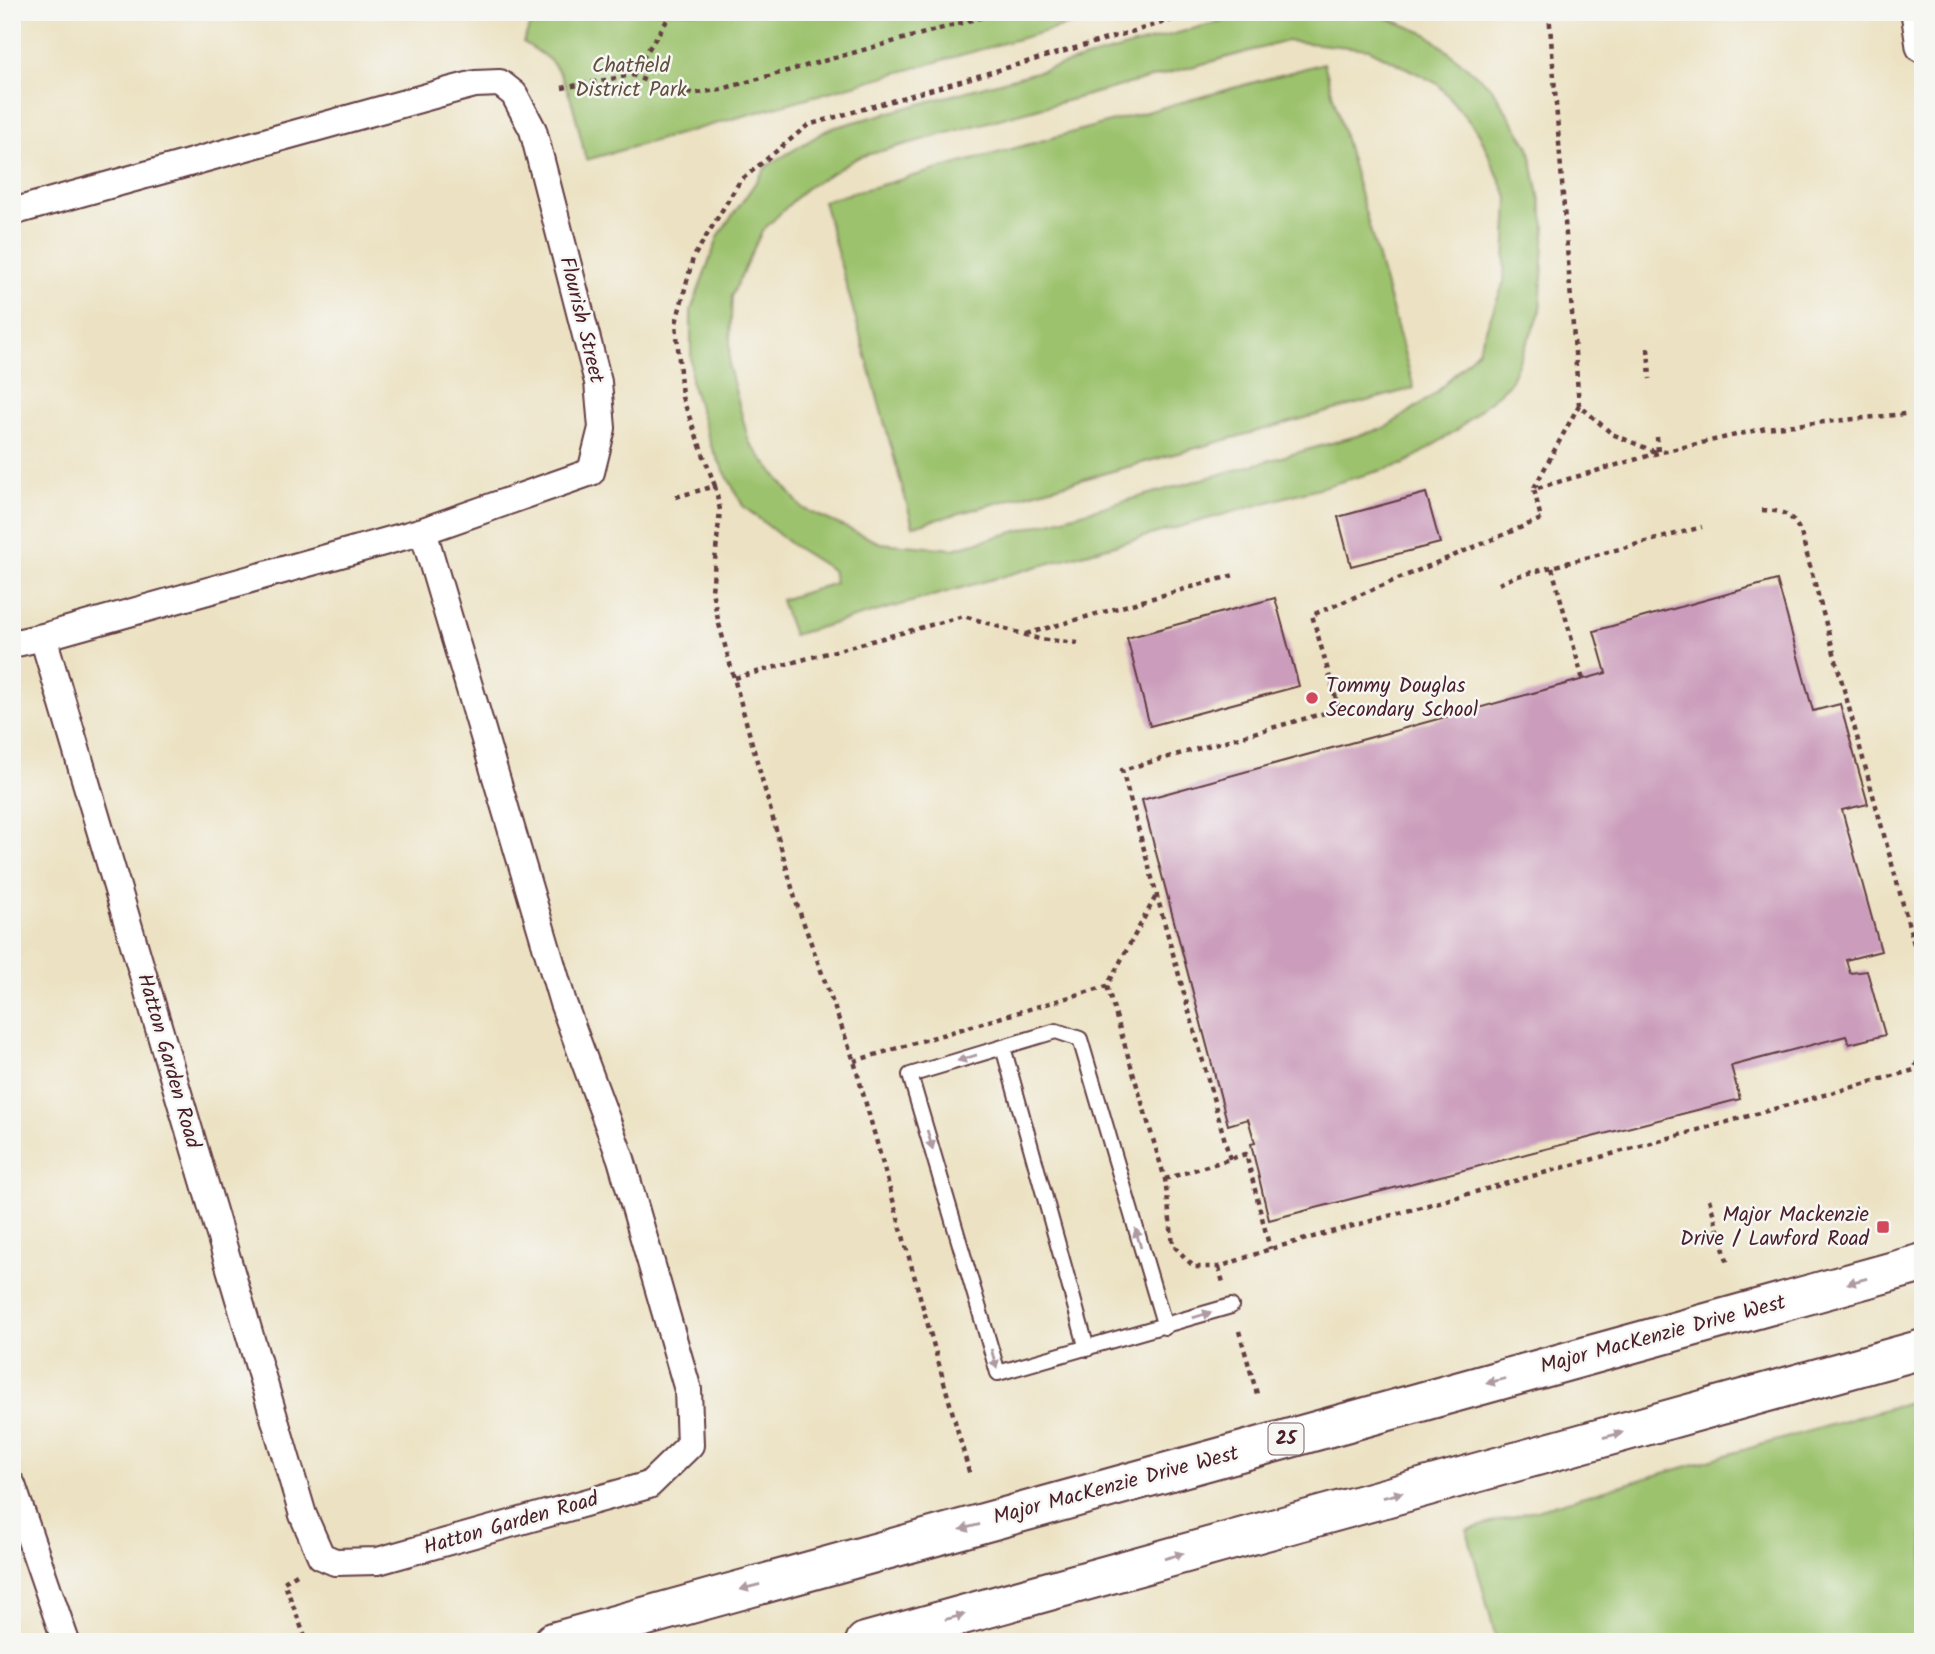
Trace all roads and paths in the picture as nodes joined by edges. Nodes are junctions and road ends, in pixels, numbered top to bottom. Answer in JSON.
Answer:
{"nodes":[{"id":1,"x":669,"y":12,"type":"edge"},
{"id":2,"x":1001,"y":12,"type":"edge"},
{"id":3,"x":1200,"y":12,"type":"edge"},
{"id":4,"x":1549,"y":12,"type":"edge"},
{"id":5,"x":1918,"y":12,"type":"edge"},
{"id":6,"x":1923,"y":44,"type":"edge"},
{"id":7,"x":632,"y":75,"type":"junction"},
{"id":8,"x":562,"y":88,"type":"dead end"},
{"id":9,"x":12,"y":212,"type":"edge"},
{"id":10,"x":1648,"y":348,"type":"dead end"},
{"id":11,"x":1650,"y":379,"type":"dead end"},
{"id":12,"x":1579,"y":405,"type":"junction"},
{"id":13,"x":1905,"y":414,"type":"dead end"},
{"id":14,"x":1657,"y":437,"type":"dead end"},
{"id":15,"x":1658,"y":453,"type":"junction"},
{"id":16,"x":715,"y":486,"type":"junction"},
{"id":17,"x":1534,"y":489,"type":"junction"},
{"id":18,"x":676,"y":497,"type":"dead end"},
{"id":19,"x":1762,"y":510,"type":"dead end"},
{"id":20,"x":1702,"y":527,"type":"dead end"},
{"id":21,"x":423,"y":531,"type":"junction"},
{"id":22,"x":1552,"y":568,"type":"junction"},
{"id":23,"x":1234,"y":575,"type":"dead end"},
{"id":24,"x":1499,"y":584,"type":"dead end"},
{"id":25,"x":1025,"y":635,"type":"junction"},
{"id":26,"x":43,"y":638,"type":"junction"},
{"id":27,"x":1078,"y":643,"type":"dead end"},
{"id":28,"x":12,"y":644,"type":"edge"},
{"id":29,"x":735,"y":678,"type":"junction"},
{"id":30,"x":1583,"y":680,"type":"dead end"},
{"id":31,"x":1156,"y":895,"type":"junction"},
{"id":32,"x":1923,"y":977,"type":"edge"},
{"id":33,"x":1107,"y":986,"type":"junction"},
{"id":34,"x":1003,"y":1047,"type":"junction"},
{"id":35,"x":1923,"y":1048,"type":"edge"},
{"id":36,"x":854,"y":1061,"type":"junction"},
{"id":37,"x":1914,"y":1070,"type":"junction"},
{"id":38,"x":1923,"y":1071,"type":"edge"},
{"id":39,"x":1230,"y":1159,"type":"junction"},
{"id":40,"x":1165,"y":1180,"type":"junction"},
{"id":41,"x":1709,"y":1199,"type":"dead end"},
{"id":42,"x":1270,"y":1249,"type":"junction"},
{"id":43,"x":1923,"y":1263,"type":"edge"},
{"id":44,"x":1728,"y":1264,"type":"dead end"},
{"id":45,"x":1219,"y":1267,"type":"junction"},
{"id":46,"x":1223,"y":1283,"type":"dead end"},
{"id":47,"x":1231,"y":1307,"type":"dead end"},
{"id":48,"x":1165,"y":1327,"type":"junction"},
{"id":49,"x":1239,"y":1331,"type":"dead end"},
{"id":50,"x":1087,"y":1349,"type":"junction"},
{"id":51,"x":1923,"y":1349,"type":"edge"},
{"id":52,"x":1257,"y":1394,"type":"dead end"},
{"id":53,"x":970,"y":1475,"type":"dead end"},
{"id":54,"x":12,"y":1485,"type":"edge"},
{"id":55,"x":321,"y":1556,"type":"junction"},
{"id":56,"x":65,"y":1642,"type":"edge"},
{"id":57,"x":307,"y":1642,"type":"edge"},
{"id":58,"x":553,"y":1642,"type":"edge"},
{"id":59,"x":865,"y":1642,"type":"edge"}],
"edges":[{"from":1,"to":7,"type":"path"},
{"from":2,"to":7,"type":"path"},
{"from":3,"to":16,"type":"path"},
{"from":4,"to":12,"type":"path"},
{"from":5,"to":6,"type":"street"},
{"from":7,"to":8,"type":"path"},
{"from":9,"to":21,"type":"street","name":"Flourish Street"},
{"from":10,"to":11,"type":"path"},
{"from":12,"to":15,"type":"path"},
{"from":12,"to":17,"type":"path"},
{"from":13,"to":15,"type":"path"},
{"from":14,"to":15,"type":"path"},
{"from":15,"to":17,"type":"path"},
{"from":16,"to":18,"type":"path"},
{"from":16,"to":29,"type":"path"},
{"from":17,"to":31,"type":"path"},
{"from":19,"to":32,"type":"path"},
{"from":20,"to":22,"type":"path"},
{"from":21,"to":26,"type":"street","name":"Flourish Street"},
{"from":21,"to":55,"type":"street","name":"Hatton Garden Road"},
{"from":22,"to":24,"type":"path"},
{"from":22,"to":30,"type":"path"},
{"from":23,"to":25,"type":"path"},
{"from":25,"to":27,"type":"path"},
{"from":25,"to":29,"type":"path"},
{"from":26,"to":28,"type":"street","name":"Flourish Street"},
{"from":26,"to":55,"type":"street","name":"Hatton Garden Road"},
{"from":29,"to":36,"type":"path"},
{"from":31,"to":33,"type":"path"},
{"from":31,"to":39,"type":"path"},
{"from":33,"to":36,"type":"path"},
{"from":33,"to":40,"type":"path"},
{"from":48,"to":34,"type":"lane","one_way":true},
{"from":34,"to":50,"type":"lane"},
{"from":34,"to":50,"type":"lane","one_way":true},
{"from":35,"to":37,"type":"path"},
{"from":36,"to":53,"type":"path"},
{"from":37,"to":38,"type":"path"},
{"from":37,"to":42,"type":"path"},
{"from":39,"to":40,"type":"path"},
{"from":39,"to":42,"type":"path"},
{"from":40,"to":45,"type":"path"},
{"from":41,"to":44,"type":"path"},
{"from":42,"to":45,"type":"path"},
{"from":43,"to":58,"type":"main road","name":"Major MacKenzie Drive West","number":"25","one_way":true},
{"from":45,"to":46,"type":"path"},
{"from":48,"to":47,"type":"lane","one_way":true},
{"from":48,"to":50,"type":"lane"},
{"from":49,"to":52,"type":"path"},
{"from":59,"to":51,"type":"main road","one_way":true},
{"from":54,"to":56,"type":"street"},
{"from":55,"to":57,"type":"path"}]}
